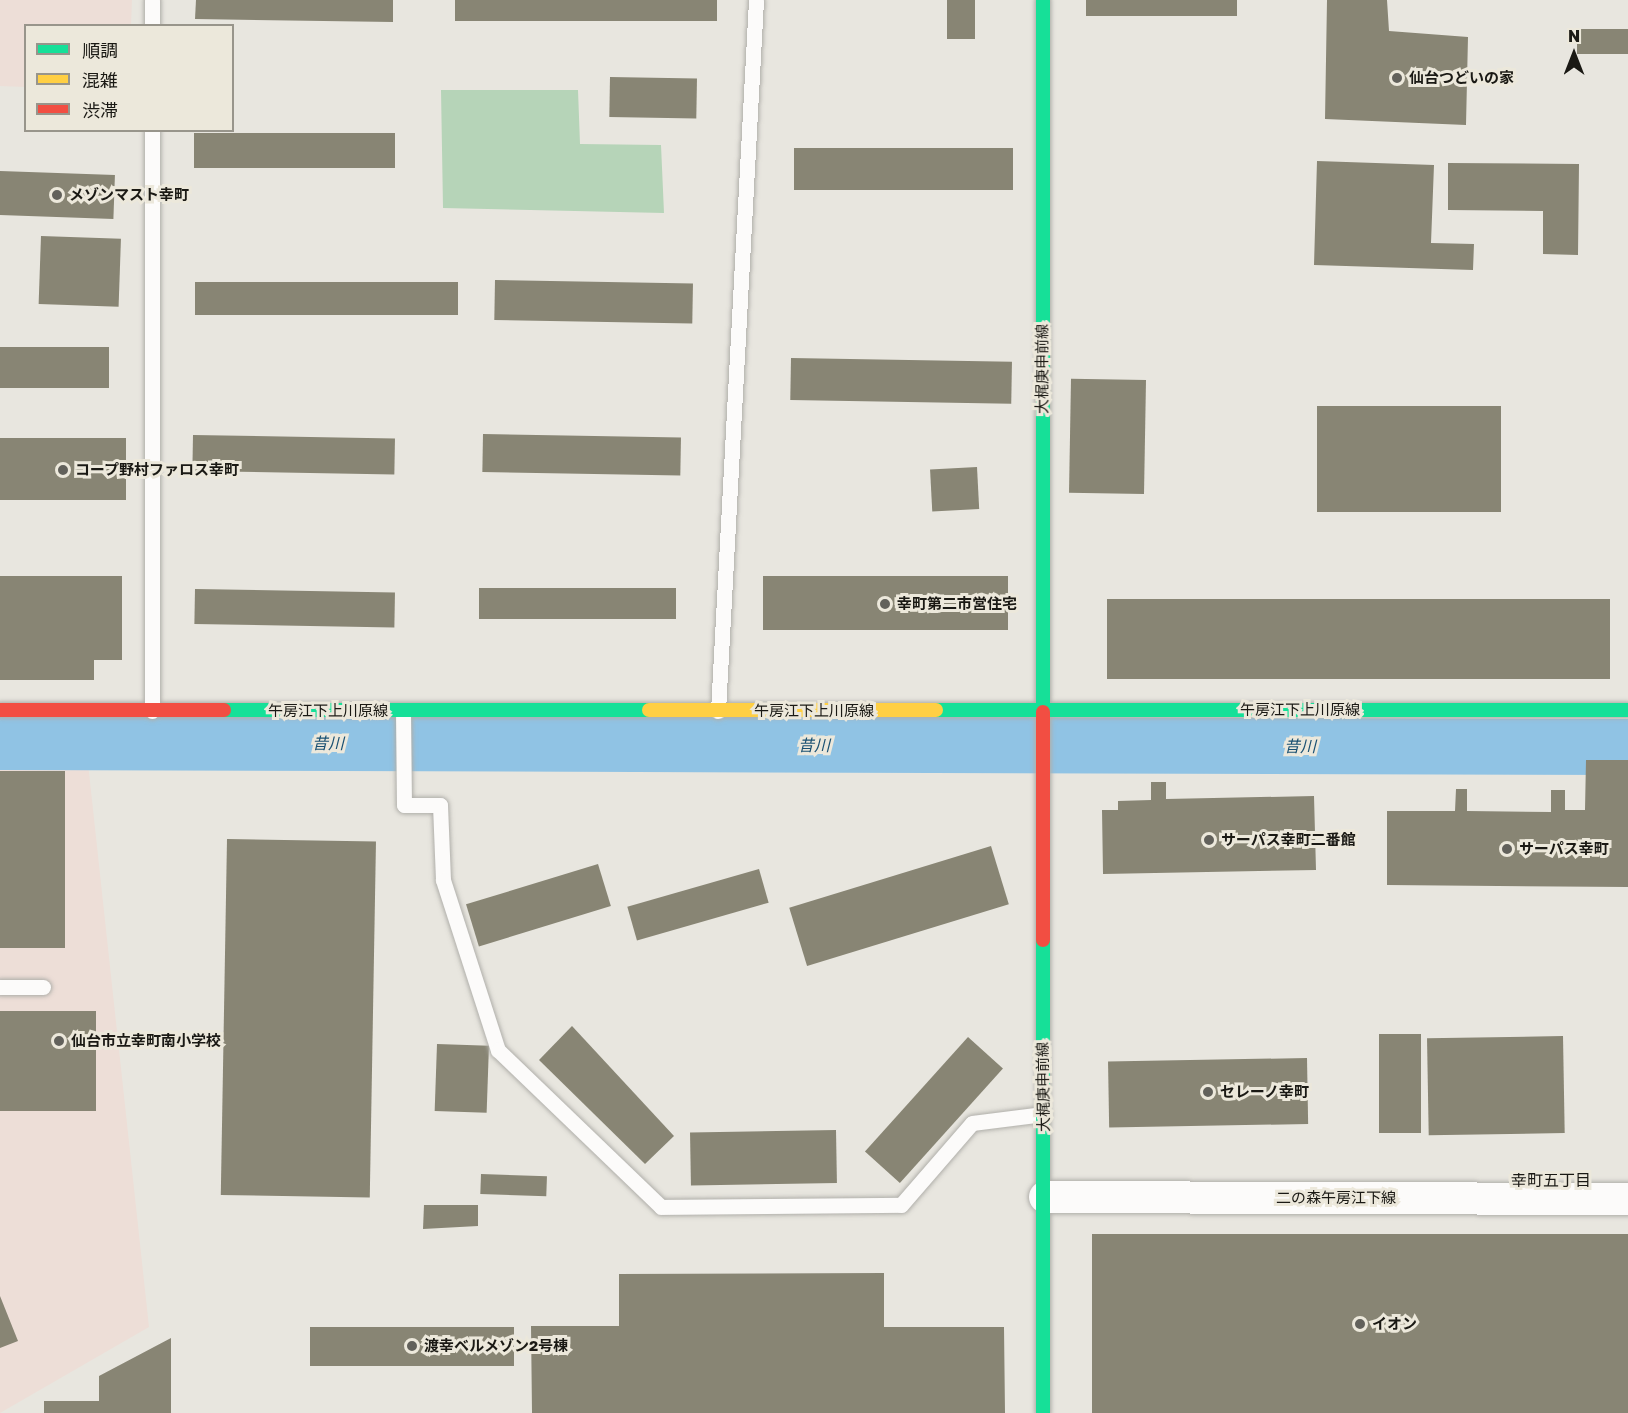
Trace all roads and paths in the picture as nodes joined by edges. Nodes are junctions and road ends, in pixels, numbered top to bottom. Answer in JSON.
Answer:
{"nodes":[{"id":1,"x":152,"y":0,"type":"edge"},
{"id":2,"x":756,"y":0,"type":"edge"},
{"id":3,"x":1043,"y":0,"type":"edge"},
{"id":4,"x":152,"y":24,"type":"edge"},
{"id":5,"x":152,"y":132,"type":"edge"},
{"id":6,"x":0,"y":710,"type":"edge"},
{"id":7,"x":1041,"y":710,"type":"junction"},
{"id":8,"x":1628,"y":710,"type":"edge"},
{"id":9,"x":152,"y":711,"type":"junction"},
{"id":10,"x":403,"y":711,"type":"junction"},
{"id":11,"x":718,"y":711,"type":"junction"},
{"id":12,"x":0,"y":987,"type":"edge"},
{"id":13,"x":43,"y":987,"type":"dead end"},
{"id":14,"x":1043,"y":1114,"type":"junction"},
{"id":15,"x":1045,"y":1197,"type":"junction"},
{"id":16,"x":1628,"y":1199,"type":"edge"},
{"id":17,"x":1043,"y":1413,"type":"edge"}],
"edges":[{"from":1,"to":4,"type":"lane"},
{"from":2,"to":11,"type":"lane"},
{"from":3,"to":7,"type":"street","name":"大梶庚申前線"},
{"from":5,"to":9,"type":"lane"},
{"from":6,"to":9,"type":"street","name":"午房江下上川原線"},
{"from":7,"to":8,"type":"street","name":"午房江下上川原線"},
{"from":7,"to":11,"type":"street","name":"午房江下上川原線"},
{"from":7,"to":14,"type":"street","name":"大梶庚申前線"},
{"from":9,"to":10,"type":"street","name":"午房江下上川原線"},
{"from":10,"to":11,"type":"street","name":"午房江下上川原線"},
{"from":10,"to":14,"type":"lane"},
{"from":12,"to":13,"type":"lane"},
{"from":14,"to":15,"type":"street","name":"大梶庚申前線"},
{"from":15,"to":16,"type":"street","name":"二の森午房江下線"},
{"from":15,"to":17,"type":"street","name":"大梶庚申前線"}]}
